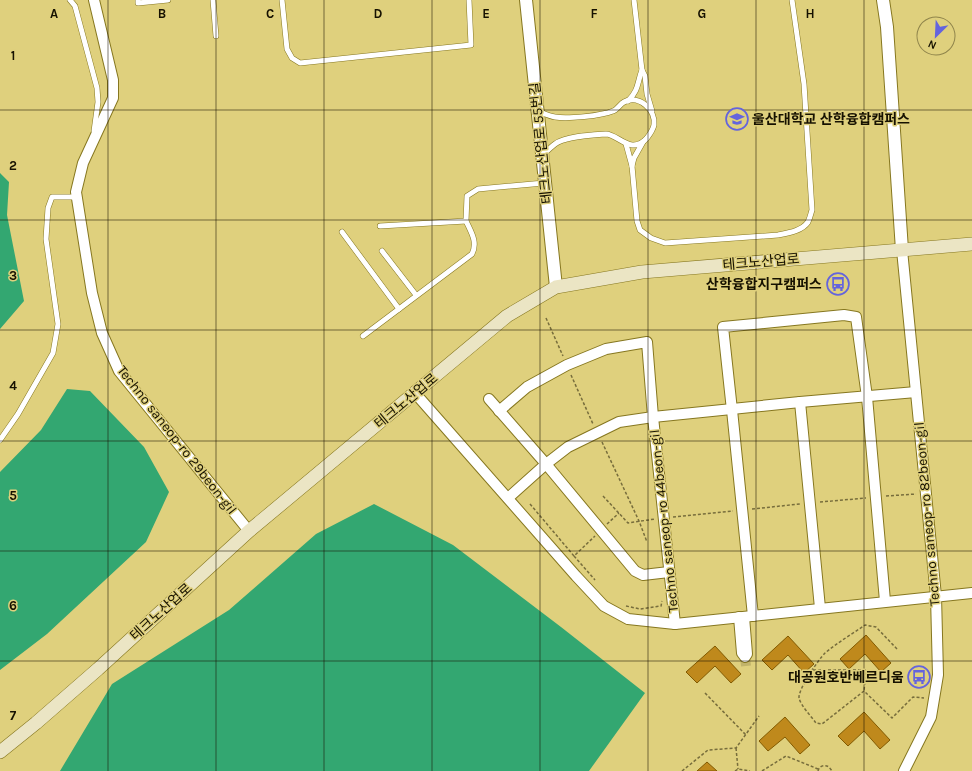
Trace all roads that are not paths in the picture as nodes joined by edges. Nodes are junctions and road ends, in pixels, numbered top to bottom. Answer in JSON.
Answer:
{"nodes":[{"id":1,"x":70,"y":0,"type":"edge"},
{"id":2,"x":94,"y":0,"type":"edge"},
{"id":3,"x":138,"y":0,"type":"edge"},
{"id":4,"x":168,"y":0,"type":"edge"},
{"id":5,"x":213,"y":0,"type":"edge"},
{"id":6,"x":282,"y":0,"type":"edge"},
{"id":7,"x":469,"y":0,"type":"edge"},
{"id":8,"x":526,"y":0,"type":"edge"},
{"id":9,"x":634,"y":0,"type":"edge"},
{"id":10,"x":792,"y":0,"type":"edge"},
{"id":11,"x":883,"y":0,"type":"edge"},
{"id":12,"x":216,"y":36,"type":"dead end"},
{"id":13,"x":642,"y":70,"type":"junction"},
{"id":14,"x":628,"y":101,"type":"junction"},
{"id":15,"x":538,"y":111,"type":"junction"},
{"id":16,"x":652,"y":112,"type":"junction"},
{"id":17,"x":93,"y":140,"type":"junction"},
{"id":18,"x":643,"y":142,"type":"junction"},
{"id":19,"x":626,"y":144,"type":"junction"},
{"id":20,"x":542,"y":156,"type":"junction"},
{"id":21,"x":632,"y":166,"type":"junction"},
{"id":22,"x":545,"y":182,"type":"junction"},
{"id":23,"x":77,"y":197,"type":"junction"},
{"id":24,"x":466,"y":221,"type":"junction"},
{"id":25,"x":380,"y":226,"type":"dead end"},
{"id":26,"x":342,"y":232,"type":"dead end"},
{"id":27,"x":972,"y":244,"type":"edge"},
{"id":28,"x":382,"y":250,"type":"dead end"},
{"id":29,"x":902,"y":250,"type":"junction"},
{"id":30,"x":556,"y":287,"type":"junction"},
{"id":31,"x":416,"y":296,"type":"junction"},
{"id":32,"x":399,"y":309,"type":"junction"},
{"id":33,"x":363,"y":336,"type":"dead end"},
{"id":34,"x":916,"y":392,"type":"junction"},
{"id":35,"x":415,"y":393,"type":"junction"},
{"id":36,"x":867,"y":397,"type":"junction"},
{"id":37,"x":489,"y":399,"type":"dead end"},
{"id":38,"x":800,"y":402,"type":"junction"},
{"id":39,"x":732,"y":410,"type":"junction"},
{"id":40,"x":498,"y":411,"type":"junction"},
{"id":41,"x":653,"y":417,"type":"junction"},
{"id":42,"x":0,"y":440,"type":"edge"},
{"id":43,"x":546,"y":464,"type":"junction"},
{"id":44,"x":508,"y":498,"type":"junction"},
{"id":45,"x":250,"y":531,"type":"junction"},
{"id":46,"x":670,"y":572,"type":"junction"},
{"id":47,"x":972,"y":593,"type":"edge"},
{"id":48,"x":936,"y":596,"type":"junction"},
{"id":49,"x":885,"y":601,"type":"junction"},
{"id":50,"x":820,"y":608,"type":"junction"},
{"id":51,"x":745,"y":616,"type":"junction"},
{"id":52,"x":675,"y":624,"type":"junction"},
{"id":53,"x":0,"y":752,"type":"edge"},
{"id":54,"x":904,"y":771,"type":"edge"}],
"edges":[{"from":1,"to":17,"type":"lane"},
{"from":2,"to":17,"type":"street","name":"Techno saneop-ro 29beon-gil"},
{"from":3,"to":4,"type":"lane"},
{"from":5,"to":12,"type":"lane"},
{"from":6,"to":7,"type":"lane"},
{"from":8,"to":15,"type":"street","name":"테크노산업로 55번길"},
{"from":9,"to":13,"type":"lane"},
{"from":10,"to":21,"type":"lane"},
{"from":11,"to":29,"type":"street"},
{"from":13,"to":14,"type":"lane"},
{"from":13,"to":16,"type":"lane"},
{"from":14,"to":15,"type":"lane"},
{"from":14,"to":16,"type":"lane"},
{"from":15,"to":20,"type":"street","name":"테크노산업로 55번길"},
{"from":16,"to":18,"type":"lane"},
{"from":17,"to":23,"type":"street","name":"Techno saneop-ro 29beon-gil"},
{"from":18,"to":19,"type":"lane"},
{"from":18,"to":21,"type":"lane"},
{"from":19,"to":20,"type":"lane"},
{"from":19,"to":21,"type":"lane"},
{"from":20,"to":22,"type":"street","name":"테크노산업로 55번길"},
{"from":22,"to":24,"type":"lane"},
{"from":22,"to":30,"type":"street","name":"테크노산업로 55번길"},
{"from":23,"to":42,"type":"lane"},
{"from":23,"to":45,"type":"street","name":"Techno saneop-ro 29beon-gil"},
{"from":24,"to":25,"type":"lane"},
{"from":24,"to":31,"type":"lane"},
{"from":26,"to":32,"type":"lane"},
{"from":27,"to":29,"type":"main road","name":"테크노산업로"},
{"from":28,"to":31,"type":"lane"},
{"from":29,"to":30,"type":"main road","name":"테크노산업로"},
{"from":29,"to":34,"type":"street","name":"Techno saneop-ro 82beon-gil"},
{"from":30,"to":35,"type":"main road","name":"테크노산업로"},
{"from":31,"to":32,"type":"lane"},
{"from":32,"to":33,"type":"lane"},
{"from":34,"to":36,"type":"street","name":"Techno saneop-ro 44beon-gil"},
{"from":34,"to":48,"type":"street","name":"Techno saneop-ro 82beon-gil"},
{"from":35,"to":44,"type":"street","name":"Techno saneop-ro 44beon-gil"},
{"from":35,"to":45,"type":"main road","name":"테크노산업로"},
{"from":36,"to":38,"type":"street","name":"Techno saneop-ro 44beon-gil"},
{"from":36,"to":39,"type":"street"},
{"from":36,"to":49,"type":"street"},
{"from":37,"to":40,"type":"street"},
{"from":38,"to":39,"type":"street","name":"Techno saneop-ro 44beon-gil"},
{"from":38,"to":50,"type":"street"},
{"from":39,"to":41,"type":"street","name":"Techno saneop-ro 44beon-gil"},
{"from":39,"to":51,"type":"street"},
{"from":40,"to":41,"type":"street"},
{"from":40,"to":43,"type":"street"},
{"from":41,"to":43,"type":"street","name":"Techno saneop-ro 44beon-gil"},
{"from":41,"to":46,"type":"street","name":"Techno saneop-ro 44beon-gil"},
{"from":43,"to":44,"type":"street","name":"Techno saneop-ro 44beon-gil"},
{"from":43,"to":46,"type":"street"},
{"from":44,"to":52,"type":"street","name":"Techno saneop-ro 44beon-gil"},
{"from":45,"to":53,"type":"main road","name":"테크노산업로"},
{"from":46,"to":52,"type":"street","name":"Techno saneop-ro 44beon-gil"},
{"from":47,"to":48,"type":"street","name":"Techno saneop-ro 44beon-gil"},
{"from":48,"to":49,"type":"street","name":"Techno saneop-ro 44beon-gil"},
{"from":48,"to":54,"type":"street","name":"Techno saneop-ro 82beon-gil"},
{"from":49,"to":50,"type":"street","name":"Techno saneop-ro 44beon-gil"},
{"from":50,"to":51,"type":"street","name":"Techno saneop-ro 44beon-gil"},
{"from":51,"to":52,"type":"street","name":"Techno saneop-ro 44beon-gil"}]}
